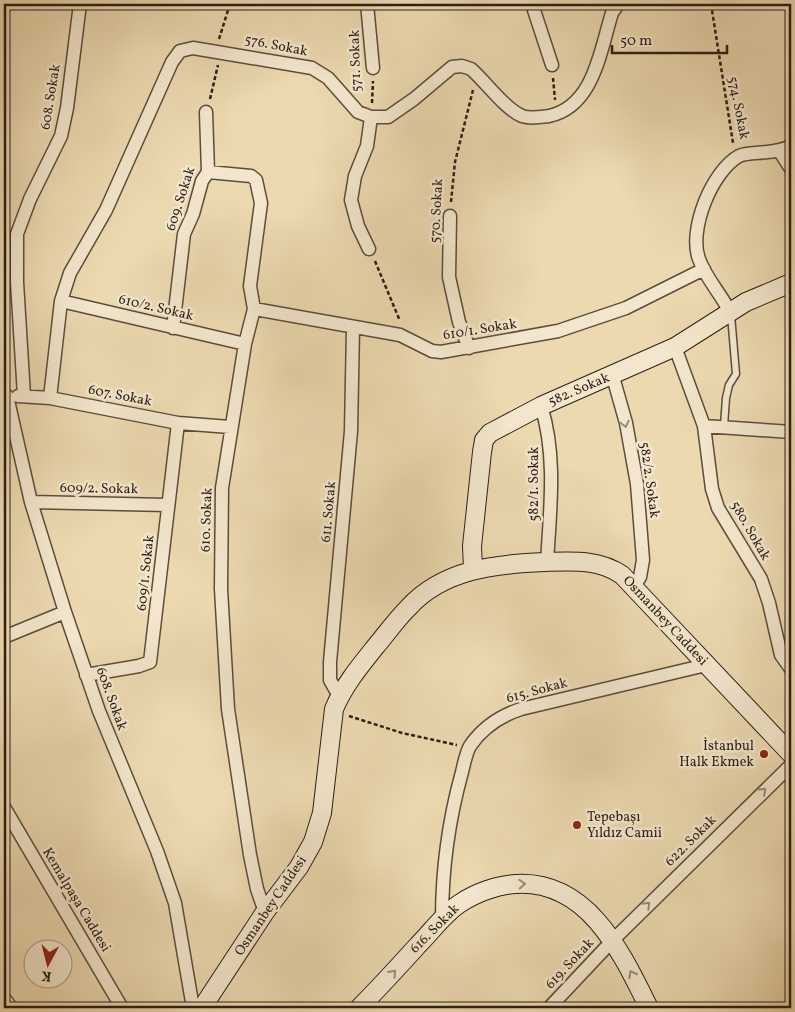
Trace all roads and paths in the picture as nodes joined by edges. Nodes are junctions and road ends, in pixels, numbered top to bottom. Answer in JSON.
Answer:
{"nodes":[{"id":1,"x":80,"y":4,"type":"edge"},
{"id":2,"x":230,"y":4,"type":"edge"},
{"id":3,"x":367,"y":4,"type":"edge"},
{"id":4,"x":532,"y":4,"type":"edge"},
{"id":5,"x":618,"y":4,"type":"edge"},
{"id":6,"x":711,"y":4,"type":"edge"},
{"id":7,"x":218,"y":51,"type":"junction"},
{"id":8,"x":552,"y":65,"type":"joint"},
{"id":9,"x":373,"y":68,"type":"joint"},
{"id":10,"x":478,"y":74,"type":"junction"},
{"id":11,"x":206,"y":112,"type":"joint"},
{"id":12,"x":557,"y":114,"type":"junction"},
{"id":13,"x":371,"y":117,"type":"junction"},
{"id":14,"x":786,"y":149,"type":"edge"},
{"id":15,"x":740,"y":156,"type":"junction"},
{"id":16,"x":791,"y":169,"type":"edge"},
{"id":17,"x":208,"y":172,"type":"junction"},
{"id":18,"x":450,"y":216,"type":"joint"},
{"id":19,"x":369,"y":249,"type":"joint"},
{"id":20,"x":704,"y":269,"type":"junction"},
{"id":21,"x":791,"y":283,"type":"edge"},
{"id":22,"x":61,"y":301,"type":"junction"},
{"id":23,"x":254,"y":309,"type":"junction"},
{"id":24,"x":730,"y":312,"type":"junction"},
{"id":25,"x":173,"y":328,"type":"junction"},
{"id":26,"x":353,"y":328,"type":"junction"},
{"id":27,"x":400,"y":334,"type":"junction"},
{"id":28,"x":245,"y":344,"type":"junction"},
{"id":29,"x":675,"y":347,"type":"junction"},
{"id":30,"x":469,"y":348,"type":"junction"},
{"id":31,"x":613,"y":376,"type":"junction"},
{"id":32,"x":5,"y":396,"type":"edge"},
{"id":33,"x":24,"y":396,"type":"junction"},
{"id":34,"x":50,"y":398,"type":"junction"},
{"id":35,"x":540,"y":406,"type":"junction"},
{"id":36,"x":178,"y":423,"type":"junction"},
{"id":37,"x":704,"y":426,"type":"junction"},
{"id":38,"x":724,"y":426,"type":"junction"},
{"id":39,"x":230,"y":427,"type":"junction"},
{"id":40,"x":791,"y":432,"type":"edge"},
{"id":41,"x":31,"y":502,"type":"junction"},
{"id":42,"x":167,"y":505,"type":"junction"},
{"id":43,"x":548,"y":562,"type":"junction"},
{"id":44,"x":473,"y":569,"type":"junction"},
{"id":45,"x":634,"y":587,"type":"junction"},
{"id":46,"x":65,"y":612,"type":"junction"},
{"id":47,"x":4,"y":636,"type":"edge"},
{"id":48,"x":706,"y":665,"type":"junction"},
{"id":49,"x":791,"y":668,"type":"edge"},
{"id":50,"x":86,"y":675,"type":"junction"},
{"id":51,"x":336,"y":702,"type":"junction"},
{"id":52,"x":469,"y":747,"type":"junction"},
{"id":53,"x":791,"y":754,"type":"edge"},
{"id":54,"x":791,"y":765,"type":"edge"},
{"id":55,"x":4,"y":806,"type":"edge"},
{"id":56,"x":265,"y":912,"type":"junction"},
{"id":57,"x":442,"y":919,"type":"junction"},
{"id":58,"x":613,"y":940,"type":"junction"},
{"id":59,"x":4,"y":1003,"type":"edge"},
{"id":60,"x":7,"y":1008,"type":"edge"},
{"id":61,"x":122,"y":1008,"type":"edge"},
{"id":62,"x":193,"y":1008,"type":"edge"},
{"id":63,"x":202,"y":1008,"type":"edge"},
{"id":64,"x":359,"y":1008,"type":"edge"},
{"id":65,"x":549,"y":1008,"type":"edge"},
{"id":66,"x":649,"y":1008,"type":"edge"}],
"edges":[{"from":1,"to":33,"type":"street","name":"608. Sokak"},
{"from":2,"to":7,"type":"path"},
{"from":3,"to":9,"type":"street","name":"571. Sokak"},
{"from":4,"to":8,"type":"street"},
{"from":5,"to":12,"type":"street"},
{"from":6,"to":15,"type":"path","name":"574. Sokak"},
{"from":7,"to":11,"type":"path"},
{"from":7,"to":13,"type":"street","name":"576. Sokak"},
{"from":7,"to":22,"type":"street","name":"576. Sokak"},
{"from":8,"to":12,"type":"path"},
{"from":9,"to":13,"type":"path","name":"571. Sokak"},
{"from":10,"to":12,"type":"street"},
{"from":10,"to":13,"type":"street"},
{"from":10,"to":18,"type":"path","name":"570. Sokak"},
{"from":11,"to":17,"type":"street","name":"609. Sokak"},
{"from":13,"to":19,"type":"street"},
{"from":14,"to":15,"type":"street"},
{"from":14,"to":16,"type":"street"},
{"from":15,"to":20,"type":"street"},
{"from":17,"to":23,"type":"street","name":"610. Sokak"},
{"from":17,"to":25,"type":"street","name":"609. Sokak"},
{"from":18,"to":30,"type":"street","name":"570. Sokak"},
{"from":19,"to":27,"type":"path"},
{"from":20,"to":24,"type":"street"},
{"from":20,"to":30,"type":"street","name":"610/1. Sokak"},
{"from":21,"to":24,"type":"main road","name":"582. Sokak"},
{"from":22,"to":25,"type":"street","name":"610/2. Sokak"},
{"from":22,"to":34,"type":"street","name":"576. Sokak"},
{"from":23,"to":26,"type":"street","name":"610/1. Sokak"},
{"from":23,"to":28,"type":"street","name":"610. Sokak"},
{"from":24,"to":29,"type":"main road","name":"582. Sokak"},
{"from":24,"to":38,"type":"lane"},
{"from":25,"to":28,"type":"street","name":"610/2. Sokak"},
{"from":26,"to":27,"type":"street","name":"610/1. Sokak"},
{"from":26,"to":51,"type":"street","name":"611. Sokak"},
{"from":27,"to":30,"type":"street","name":"610/1. Sokak"},
{"from":28,"to":39,"type":"street","name":"610. Sokak"},
{"from":29,"to":31,"type":"main road","name":"582. Sokak"},
{"from":29,"to":37,"type":"street","name":"580. Sokak"},
{"from":31,"to":35,"type":"main road","name":"582. Sokak"},
{"from":31,"to":45,"type":"street","name":"582/2. Sokak","one_way":true},
{"from":32,"to":33,"type":"street","name":"607. Sokak"},
{"from":32,"to":41,"type":"street","name":"608. Sokak"},
{"from":33,"to":34,"type":"street","name":"607. Sokak"},
{"from":34,"to":36,"type":"street","name":"607. Sokak"},
{"from":35,"to":43,"type":"street","name":"582/1. Sokak"},
{"from":35,"to":44,"type":"main road","name":"582. Sokak"},
{"from":36,"to":39,"type":"street","name":"607. Sokak"},
{"from":36,"to":42,"type":"street","name":"609/1. Sokak"},
{"from":37,"to":38,"type":"street"},
{"from":37,"to":49,"type":"street","name":"580. Sokak"},
{"from":38,"to":40,"type":"street"},
{"from":39,"to":56,"type":"street","name":"610. Sokak"},
{"from":41,"to":42,"type":"street","name":"609/2. Sokak"},
{"from":41,"to":46,"type":"street","name":"608. Sokak"},
{"from":42,"to":50,"type":"street","name":"609/1. Sokak"},
{"from":43,"to":44,"type":"main road","name":"Osmanbey Caddesi"},
{"from":43,"to":45,"type":"main road","name":"Osmanbey Caddesi"},
{"from":44,"to":51,"type":"main road","name":"Osmanbey Caddesi"},
{"from":45,"to":48,"type":"main road","name":"Osmanbey Caddesi"},
{"from":46,"to":47,"type":"street"},
{"from":46,"to":50,"type":"street","name":"608. Sokak"},
{"from":48,"to":52,"type":"street","name":"615. Sokak"},
{"from":48,"to":53,"type":"main road","name":"Osmanbey Caddesi"},
{"from":50,"to":62,"type":"street","name":"608. Sokak"},
{"from":51,"to":52,"type":"path"},
{"from":51,"to":56,"type":"main road","name":"Osmanbey Caddesi"},
{"from":52,"to":57,"type":"street","name":"615. Sokak"},
{"from":58,"to":54,"type":"street","name":"622. Sokak","one_way":true},
{"from":55,"to":61,"type":"street","name":"Kemalpaşa Caddesi"},
{"from":56,"to":63,"type":"main road","name":"Osmanbey Caddesi"},
{"from":57,"to":58,"type":"main road","name":"616. Sokak","one_way":true},
{"from":64,"to":57,"type":"main road","name":"616. Sokak","one_way":true},
{"from":58,"to":65,"type":"street","name":"619. Sokak"},
{"from":66,"to":58,"type":"main road","name":"616. Sokak","one_way":true},
{"from":59,"to":60,"type":"main road"}]}
